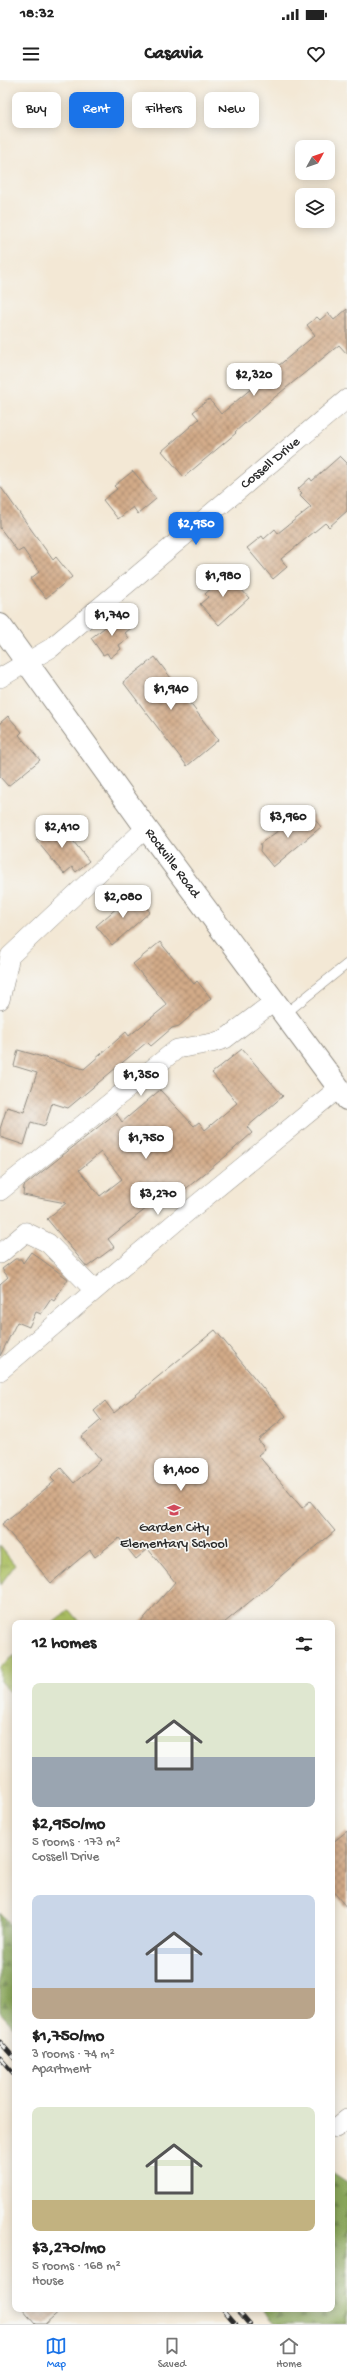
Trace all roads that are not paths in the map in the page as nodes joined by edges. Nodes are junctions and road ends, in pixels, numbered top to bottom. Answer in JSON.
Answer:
{"nodes":[{"id":1,"x":347,"y":399,"type":"edge"},
{"id":2,"x":0,"y":626,"type":"edge"},
{"id":3,"x":26,"y":662,"type":"junction"},
{"id":4,"x":0,"y":678,"type":"edge"},
{"id":5,"x":146,"y":828,"type":"junction"},
{"id":6,"x":347,"y":964,"type":"edge"},
{"id":7,"x":0,"y":1000,"type":"edge"},
{"id":8,"x":280,"y":1008,"type":"junction"},
{"id":9,"x":343,"y":1094,"type":"edge"},
{"id":10,"x":0,"y":1191,"type":"edge"},
{"id":11,"x":0,"y":1254,"type":"edge"},
{"id":12,"x":94,"y":1290,"type":"junction"},
{"id":13,"x":0,"y":1371,"type":"edge"}],
"edges":[{"from":1,"to":3,"type":"street","name":"Cossell Drive"},
{"from":2,"to":3,"type":"main road","name":"Rockville Road"},
{"from":3,"to":4,"type":"street","name":"Cossell Drive"},
{"from":3,"to":5,"type":"main road","name":"Rockville Road"},
{"from":5,"to":7,"type":"street"},
{"from":5,"to":8,"type":"main road","name":"Rockville Road"},
{"from":6,"to":8,"type":"lane"},
{"from":8,"to":9,"type":"main road","name":"Rockville Road"},
{"from":8,"to":10,"type":"street"},
{"from":9,"to":12,"type":"street"},
{"from":11,"to":12,"type":"street"},
{"from":12,"to":13,"type":"street"}]}
